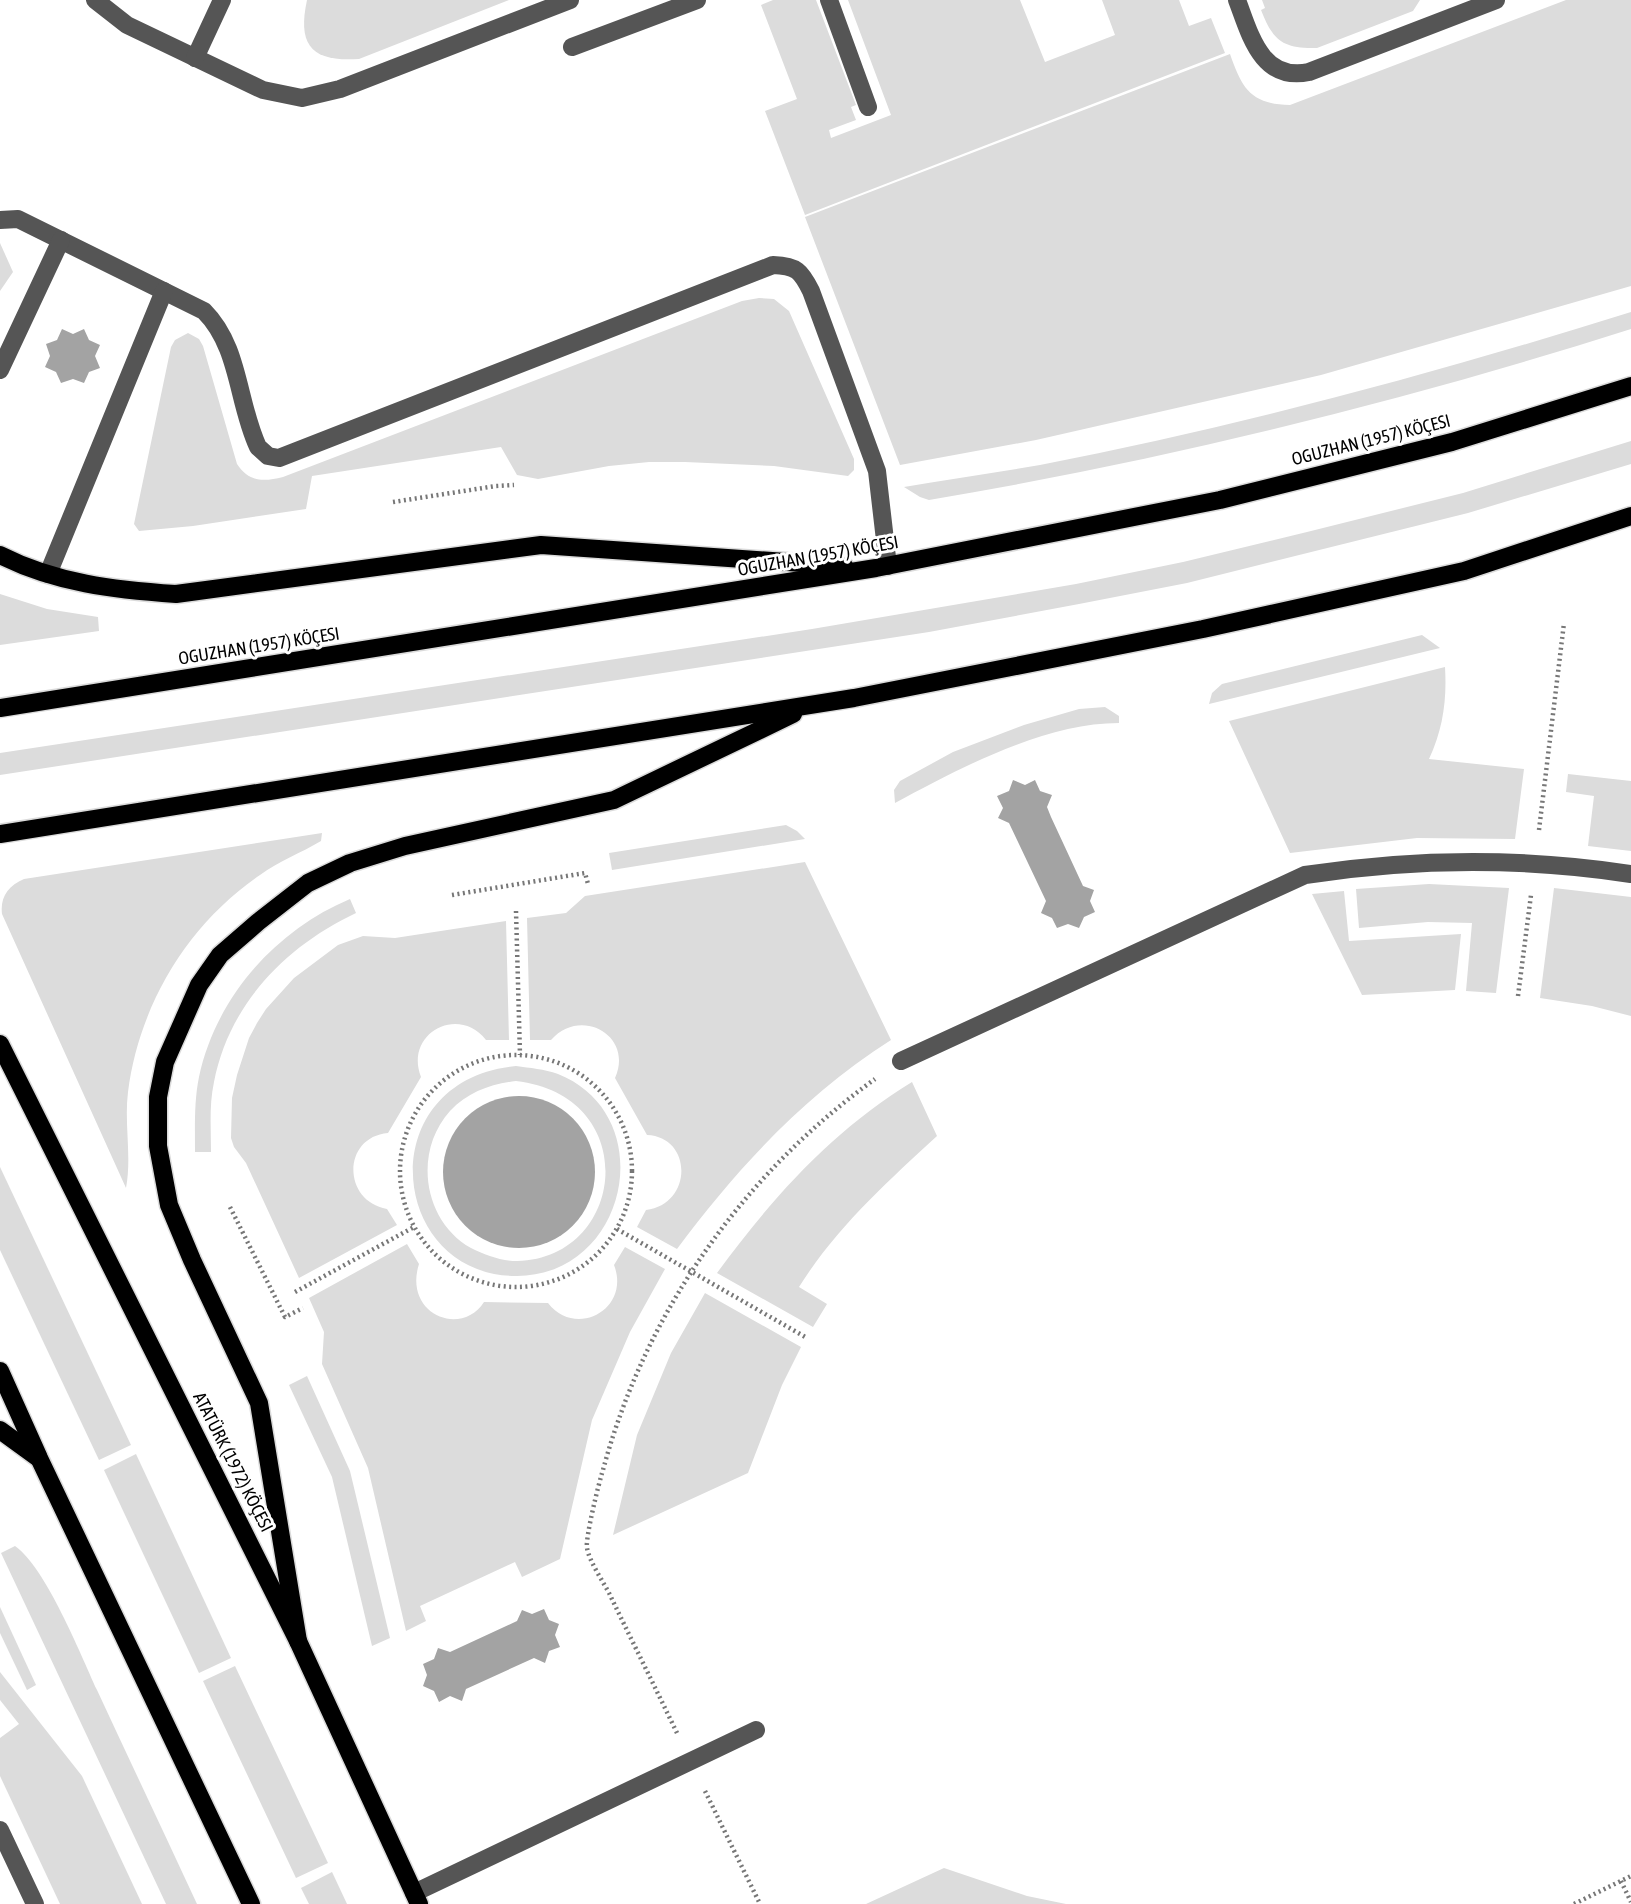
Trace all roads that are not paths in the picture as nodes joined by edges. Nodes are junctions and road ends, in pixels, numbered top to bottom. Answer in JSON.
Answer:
{"nodes":[{"id":1,"x":95,"y":0,"type":"edge"},
{"id":2,"x":222,"y":0,"type":"edge"},
{"id":3,"x":570,"y":0,"type":"edge"},
{"id":4,"x":697,"y":0,"type":"edge"},
{"id":5,"x":829,"y":0,"type":"edge"},
{"id":6,"x":1237,"y":0,"type":"edge"},
{"id":7,"x":1496,"y":0,"type":"edge"},
{"id":8,"x":572,"y":47,"type":"dead end"},
{"id":9,"x":195,"y":58,"type":"junction"},
{"id":10,"x":868,"y":107,"type":"dead end"},
{"id":11,"x":0,"y":220,"type":"edge"},
{"id":12,"x":61,"y":240,"type":"junction"},
{"id":13,"x":164,"y":291,"type":"junction"},
{"id":14,"x":0,"y":370,"type":"edge"},
{"id":15,"x":1631,"y":386,"type":"edge"},
{"id":16,"x":1631,"y":516,"type":"edge"},
{"id":17,"x":0,"y":555,"type":"edge"},
{"id":18,"x":882,"y":567,"type":"junction"},
{"id":19,"x":48,"y":574,"type":"junction"},
{"id":20,"x":811,"y":706,"type":"junction"},
{"id":21,"x":0,"y":708,"type":"edge"},
{"id":22,"x":0,"y":834,"type":"edge"},
{"id":23,"x":1631,"y":874,"type":"edge"},
{"id":24,"x":0,"y":1044,"type":"edge"},
{"id":25,"x":901,"y":1061,"type":"road end"},
{"id":26,"x":0,"y":1371,"type":"edge"},
{"id":27,"x":0,"y":1430,"type":"edge"},
{"id":28,"x":39,"y":1458,"type":"junction"},
{"id":29,"x":299,"y":1641,"type":"junction"},
{"id":30,"x":756,"y":1730,"type":"dead end"},
{"id":31,"x":0,"y":1829,"type":"edge"},
{"id":32,"x":416,"y":1899,"type":"edge"},
{"id":33,"x":35,"y":1904,"type":"edge"},
{"id":34,"x":251,"y":1904,"type":"edge"}],
"edges":[{"from":1,"to":9,"type":"lane"},
{"from":2,"to":9,"type":"lane"},
{"from":3,"to":9,"type":"lane"},
{"from":4,"to":8,"type":"lane"},
{"from":5,"to":10,"type":"lane"},
{"from":6,"to":7,"type":"lane"},
{"from":11,"to":12,"type":"lane"},
{"from":12,"to":13,"type":"lane"},
{"from":12,"to":14,"type":"lane"},
{"from":13,"to":18,"type":"lane"},
{"from":13,"to":19,"type":"lane"},
{"from":15,"to":18,"type":"main road","name":"OGUZHAN (1957) KÖÇESI"},
{"from":16,"to":20,"type":"main road"},
{"from":17,"to":19,"type":"main road"},
{"from":18,"to":19,"type":"main road"},
{"from":18,"to":21,"type":"main road","name":"OGUZHAN (1957) KÖÇESI"},
{"from":20,"to":22,"type":"main road"},
{"from":20,"to":29,"type":"main road"},
{"from":23,"to":25,"type":"lane"},
{"from":24,"to":29,"type":"main road","name":"ATATÜRK (1972) KÖÇESI"},
{"from":26,"to":28,"type":"main road"},
{"from":27,"to":28,"type":"main road"},
{"from":28,"to":34,"type":"main road"},
{"from":29,"to":32,"type":"main road","name":"ATATÜRK (1972) KÖÇESI"},
{"from":30,"to":32,"type":"lane"},
{"from":31,"to":33,"type":"lane"}]}
